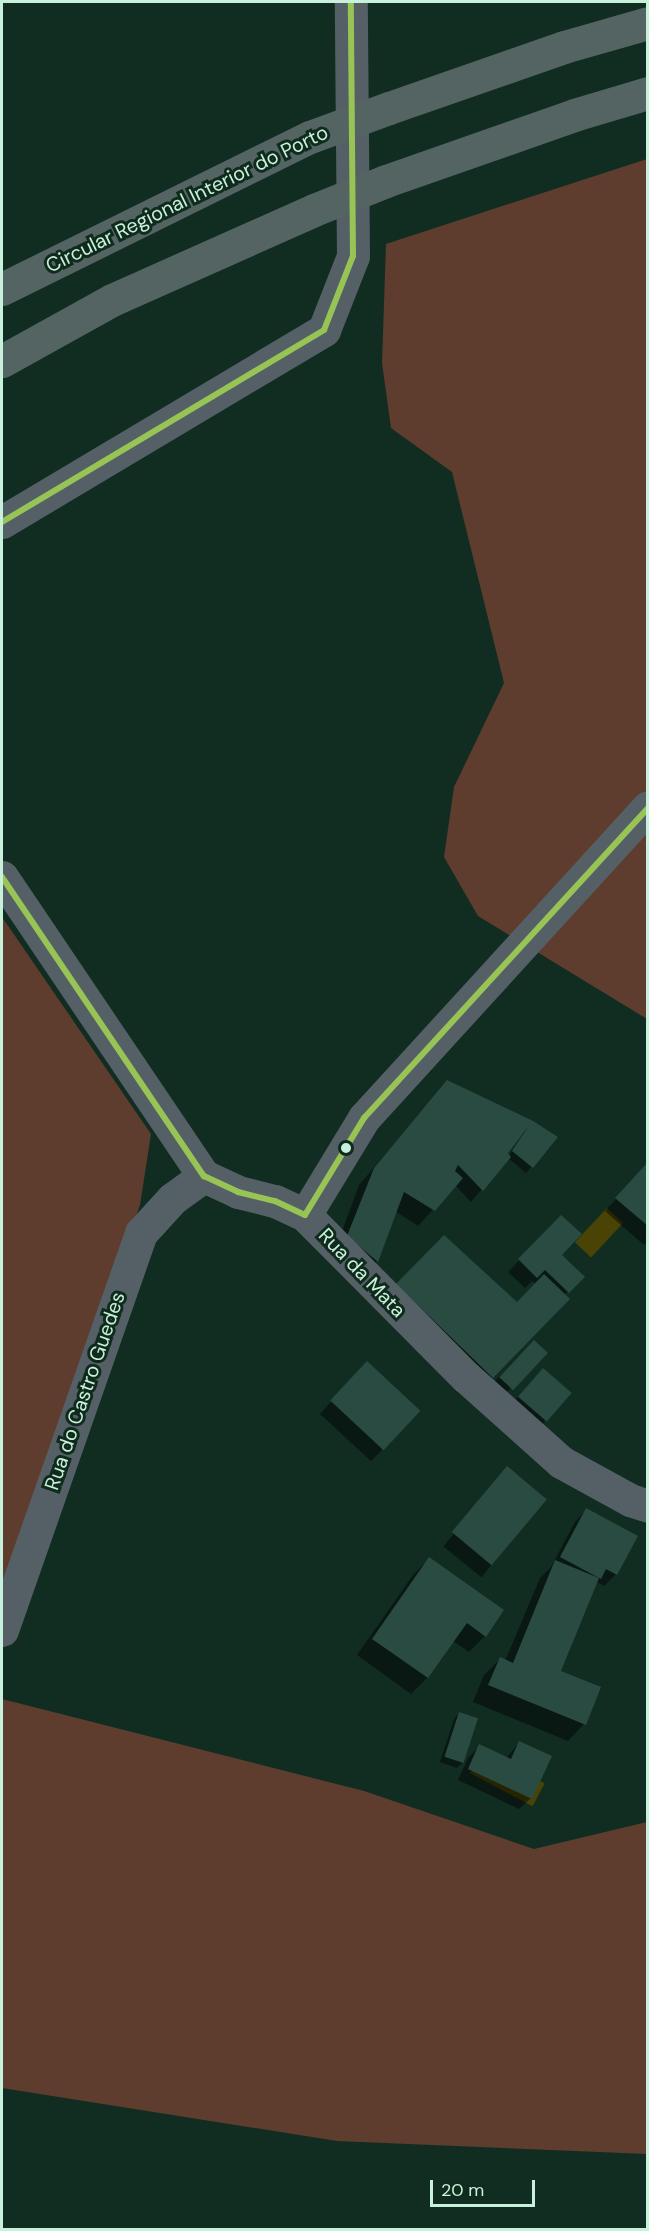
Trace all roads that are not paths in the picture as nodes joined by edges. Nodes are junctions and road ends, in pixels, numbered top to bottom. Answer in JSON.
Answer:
{"nodes":[{"id":1,"x":351,"y":2,"type":"edge"},
{"id":2,"x":648,"y":23,"type":"edge"},
{"id":3,"x":648,"y":93,"type":"edge"},
{"id":4,"x":2,"y":290,"type":"edge"},
{"id":5,"x":2,"y":361,"type":"edge"},
{"id":6,"x":2,"y":522,"type":"edge"},
{"id":7,"x":648,"y":807,"type":"edge"},
{"id":8,"x":2,"y":877,"type":"edge"},
{"id":9,"x":204,"y":1176,"type":"junction"},
{"id":10,"x":305,"y":1215,"type":"junction"},
{"id":11,"x":648,"y":1506,"type":"edge"},
{"id":12,"x":2,"y":1630,"type":"edge"}],
"edges":[{"from":1,"to":6,"type":"street"},
{"from":2,"to":4,"type":"highway","name":"Circular Regional Interior do Porto","bridge":true},
{"from":3,"to":5,"type":"highway","bridge":true},
{"from":7,"to":10,"type":"street"},
{"from":8,"to":9,"type":"street"},
{"from":9,"to":10,"type":"street","name":"Rua da Mata"},
{"from":9,"to":12,"type":"street","name":"Rua do Castro Guedes"},
{"from":10,"to":11,"type":"street","name":"Rua da Mata"}]}
